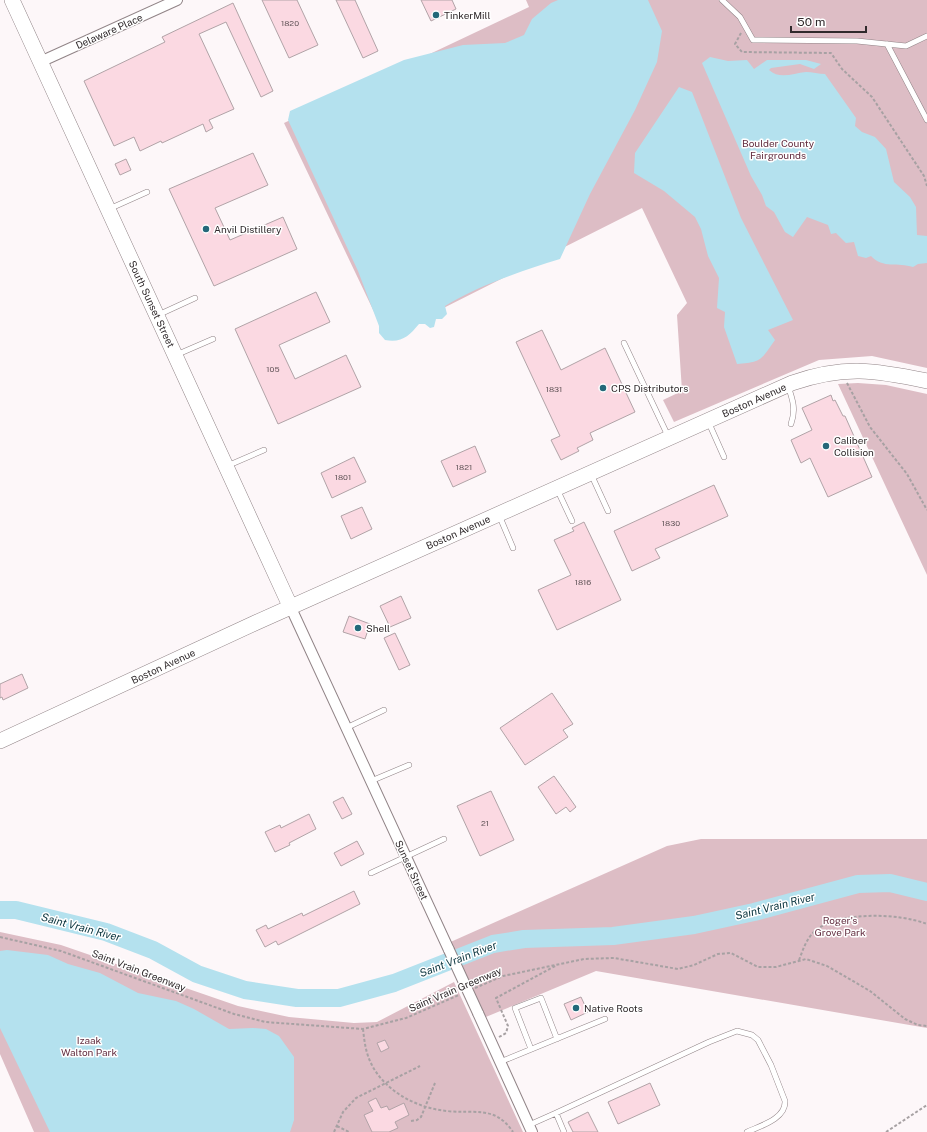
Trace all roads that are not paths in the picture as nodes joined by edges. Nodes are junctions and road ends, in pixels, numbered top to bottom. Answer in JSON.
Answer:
{"nodes":[{"id":1,"x":12,"y":0,"type":"edge"},
{"id":2,"x":177,"y":0,"type":"edge"},
{"id":3,"x":722,"y":0,"type":"edge"},
{"id":4,"x":927,"y":36,"type":"edge"},
{"id":5,"x":887,"y":44,"type":"junction"},
{"id":6,"x":40,"y":62,"type":"junction"},
{"id":7,"x":927,"y":120,"type":"edge"},
{"id":8,"x":146,"y":192,"type":"dead end"},
{"id":9,"x":108,"y":210,"type":"junction"},
{"id":10,"x":195,"y":298,"type":"dead end"},
{"id":11,"x":157,"y":315,"type":"junction"},
{"id":12,"x":213,"y":339,"type":"dead end"},
{"id":13,"x":624,"y":343,"type":"dead end"},
{"id":14,"x":175,"y":355,"type":"junction"},
{"id":15,"x":927,"y":381,"type":"edge"},
{"id":16,"x":788,"y":385,"type":"junction"},
{"id":17,"x":707,"y":420,"type":"junction"},
{"id":18,"x":791,"y":424,"type":"dead end"},
{"id":19,"x":668,"y":437,"type":"junction"},
{"id":20,"x":264,"y":450,"type":"dead end"},
{"id":21,"x":724,"y":457,"type":"dead end"},
{"id":22,"x":226,"y":466,"type":"junction"},
{"id":23,"x":590,"y":472,"type":"junction"},
{"id":24,"x":557,"y":487,"type":"junction"},
{"id":25,"x":608,"y":511,"type":"dead end"},
{"id":26,"x":498,"y":514,"type":"junction"},
{"id":27,"x":572,"y":521,"type":"dead end"},
{"id":28,"x":513,"y":548,"type":"dead end"},
{"id":29,"x":292,"y":608,"type":"junction"},
{"id":30,"x":384,"y":710,"type":"dead end"},
{"id":31,"x":346,"y":728,"type":"junction"},
{"id":32,"x":0,"y":741,"type":"edge"},
{"id":33,"x":409,"y":765,"type":"dead end"},
{"id":34,"x":371,"y":781,"type":"junction"},
{"id":35,"x":444,"y":839,"type":"dead end"},
{"id":36,"x":406,"y":856,"type":"junction"},
{"id":37,"x":371,"y":873,"type":"dead end"},
{"id":38,"x":605,"y":1019,"type":"dead end"},
{"id":39,"x":557,"y":1039,"type":"junction"},
{"id":40,"x":531,"y":1049,"type":"junction"},
{"id":41,"x":500,"y":1062,"type":"junction"},
{"id":42,"x":556,"y":1113,"type":"junction"},
{"id":43,"x":531,"y":1129,"type":"edge"},
{"id":44,"x":564,"y":1132,"type":"edge"},
{"id":45,"x":747,"y":1132,"type":"edge"}],
"edges":[{"from":1,"to":6,"type":"street","name":"South Sunset Street"},
{"from":2,"to":6,"type":"street","name":"Delaware Place"},
{"from":3,"to":5,"type":"lane"},
{"from":4,"to":5,"type":"lane"},
{"from":5,"to":7,"type":"lane"},
{"from":6,"to":9,"type":"street","name":"South Sunset Street"},
{"from":8,"to":9,"type":"lane"},
{"from":9,"to":11,"type":"street","name":"South Sunset Street"},
{"from":10,"to":11,"type":"lane"},
{"from":11,"to":14,"type":"street","name":"South Sunset Street"},
{"from":12,"to":14,"type":"lane"},
{"from":13,"to":19,"type":"lane"},
{"from":14,"to":22,"type":"street","name":"South Sunset Street"},
{"from":15,"to":16,"type":"street","name":"Boston Avenue"},
{"from":16,"to":17,"type":"street","name":"Boston Avenue"},
{"from":16,"to":18,"type":"lane"},
{"from":17,"to":19,"type":"street","name":"Boston Avenue"},
{"from":17,"to":21,"type":"lane"},
{"from":19,"to":23,"type":"street","name":"Boston Avenue"},
{"from":20,"to":22,"type":"lane"},
{"from":22,"to":29,"type":"street","name":"South Sunset Street"},
{"from":23,"to":24,"type":"street","name":"Boston Avenue"},
{"from":23,"to":25,"type":"lane"},
{"from":24,"to":26,"type":"street","name":"Boston Avenue"},
{"from":24,"to":27,"type":"lane"},
{"from":26,"to":28,"type":"lane"},
{"from":26,"to":29,"type":"street","name":"Boston Avenue"},
{"from":29,"to":31,"type":"street","name":"Sunset Street"},
{"from":29,"to":32,"type":"street","name":"Boston Avenue"},
{"from":30,"to":31,"type":"lane"},
{"from":31,"to":34,"type":"street","name":"Sunset Street"},
{"from":33,"to":34,"type":"lane"},
{"from":34,"to":36,"type":"street","name":"Sunset Street"},
{"from":35,"to":36,"type":"lane"},
{"from":36,"to":37,"type":"lane"},
{"from":36,"to":41,"type":"street","name":"Sunset Street","bridge":true},
{"from":38,"to":39,"type":"lane"},
{"from":39,"to":40,"type":"lane"},
{"from":39,"to":40,"type":"lane"},
{"from":40,"to":41,"type":"lane"},
{"from":41,"to":43,"type":"street","name":"Sunset Street"},
{"from":42,"to":43,"type":"lane"},
{"from":42,"to":44,"type":"lane"},
{"from":42,"to":45,"type":"lane"}]}
